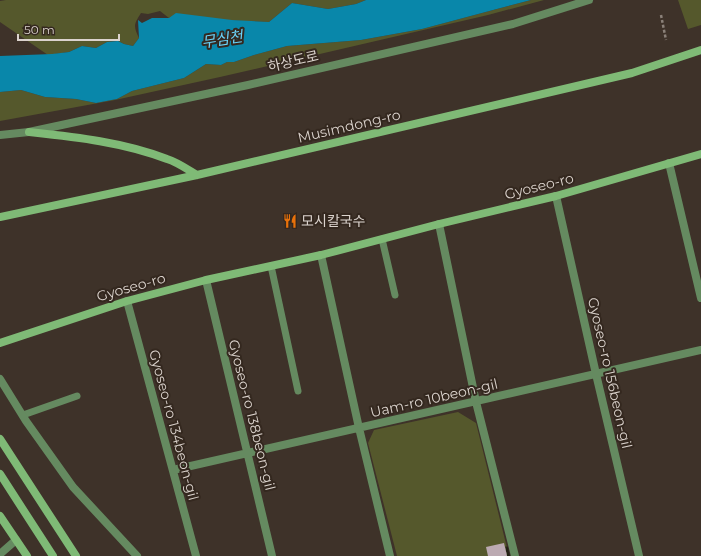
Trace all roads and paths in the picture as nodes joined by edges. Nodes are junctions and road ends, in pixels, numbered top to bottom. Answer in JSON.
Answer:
{"nodes":[{"id":1,"x":589,"y":0,"type":"edge"},
{"id":2,"x":661,"y":15,"type":"dead end"},
{"id":3,"x":666,"y":40,"type":"dead end"},
{"id":4,"x":701,"y":50,"type":"edge"},
{"id":5,"x":29,"y":132,"type":"junction"},
{"id":6,"x":0,"y":135,"type":"edge"},
{"id":7,"x":701,"y":154,"type":"edge"},
{"id":8,"x":669,"y":163,"type":"junction"},
{"id":9,"x":197,"y":175,"type":"junction"},
{"id":10,"x":556,"y":196,"type":"junction"},
{"id":11,"x":0,"y":217,"type":"edge"},
{"id":12,"x":439,"y":224,"type":"junction"},
{"id":13,"x":382,"y":239,"type":"junction"},
{"id":14,"x":321,"y":255,"type":"junction"},
{"id":15,"x":271,"y":266,"type":"junction"},
{"id":16,"x":206,"y":280,"type":"junction"},
{"id":17,"x":395,"y":295,"type":"dead end"},
{"id":18,"x":701,"y":298,"type":"edge"},
{"id":19,"x":127,"y":301,"type":"junction"},
{"id":20,"x":0,"y":344,"type":"edge"},
{"id":21,"x":701,"y":350,"type":"edge"},
{"id":22,"x":596,"y":374,"type":"junction"},
{"id":23,"x":0,"y":379,"type":"edge"},
{"id":24,"x":298,"y":391,"type":"dead end"},
{"id":25,"x":77,"y":396,"type":"dead end"},
{"id":26,"x":476,"y":402,"type":"junction"},
{"id":27,"x":23,"y":415,"type":"junction"},
{"id":28,"x":359,"y":428,"type":"junction"},
{"id":29,"x":0,"y":439,"type":"edge"},
{"id":30,"x":248,"y":453,"type":"junction"},
{"id":31,"x":173,"y":470,"type":"junction"},
{"id":32,"x":0,"y":474,"type":"edge"},
{"id":33,"x":0,"y":516,"type":"edge"},
{"id":34,"x":16,"y":540,"type":"junction"},
{"id":35,"x":0,"y":554,"type":"edge"},
{"id":36,"x":27,"y":556,"type":"edge"},
{"id":37,"x":53,"y":556,"type":"edge"},
{"id":38,"x":76,"y":556,"type":"edge"},
{"id":39,"x":137,"y":556,"type":"edge"},
{"id":40,"x":196,"y":556,"type":"edge"},
{"id":41,"x":272,"y":556,"type":"edge"},
{"id":42,"x":390,"y":556,"type":"edge"},
{"id":43,"x":515,"y":556,"type":"edge"},
{"id":44,"x":640,"y":556,"type":"edge"}],
"edges":[{"from":1,"to":5,"type":"street","name":"하상도로"},
{"from":2,"to":3,"type":"path"},
{"from":4,"to":9,"type":"street","name":"Musimdong-ro"},
{"from":5,"to":6,"type":"street","name":"하상도로"},
{"from":5,"to":9,"type":"street"},
{"from":7,"to":8,"type":"street","name":"Gyoseo-ro"},
{"from":8,"to":10,"type":"street","name":"Gyoseo-ro"},
{"from":8,"to":18,"type":"street"},
{"from":9,"to":11,"type":"street","name":"Musimdong-ro"},
{"from":10,"to":12,"type":"street","name":"Gyoseo-ro"},
{"from":10,"to":22,"type":"street","name":"Gyoseo-ro 156beon-gil"},
{"from":12,"to":13,"type":"street","name":"Gyoseo-ro"},
{"from":12,"to":26,"type":"street"},
{"from":13,"to":14,"type":"street","name":"Gyoseo-ro"},
{"from":13,"to":17,"type":"lane"},
{"from":14,"to":15,"type":"street","name":"Gyoseo-ro"},
{"from":14,"to":28,"type":"street"},
{"from":15,"to":16,"type":"street","name":"Gyoseo-ro"},
{"from":15,"to":24,"type":"lane"},
{"from":16,"to":19,"type":"street","name":"Gyoseo-ro"},
{"from":16,"to":30,"type":"street","name":"Gyoseo-ro 138beon-gil"},
{"from":19,"to":20,"type":"street","name":"Gyoseo-ro"},
{"from":19,"to":31,"type":"street","name":"Gyoseo-ro 134beon-gil"},
{"from":21,"to":22,"type":"street","name":"Uam-ro 10beon-gil"},
{"from":22,"to":26,"type":"street","name":"Uam-ro 10beon-gil"},
{"from":22,"to":44,"type":"street","name":"Gyoseo-ro 156beon-gil"},
{"from":23,"to":27,"type":"street"},
{"from":25,"to":27,"type":"lane"},
{"from":26,"to":28,"type":"street","name":"Uam-ro 10beon-gil"},
{"from":26,"to":43,"type":"street"},
{"from":27,"to":39,"type":"street"},
{"from":28,"to":30,"type":"street","name":"Uam-ro 10beon-gil"},
{"from":28,"to":42,"type":"street"},
{"from":29,"to":38,"type":"street"},
{"from":30,"to":31,"type":"street","name":"Uam-ro 10beon-gil"},
{"from":30,"to":41,"type":"street","name":"Gyoseo-ro 138beon-gil"},
{"from":31,"to":40,"type":"street","name":"Gyoseo-ro 134beon-gil"},
{"from":32,"to":37,"type":"street"},
{"from":33,"to":34,"type":"street"},
{"from":34,"to":35,"type":"street"},
{"from":34,"to":36,"type":"street"}]}
